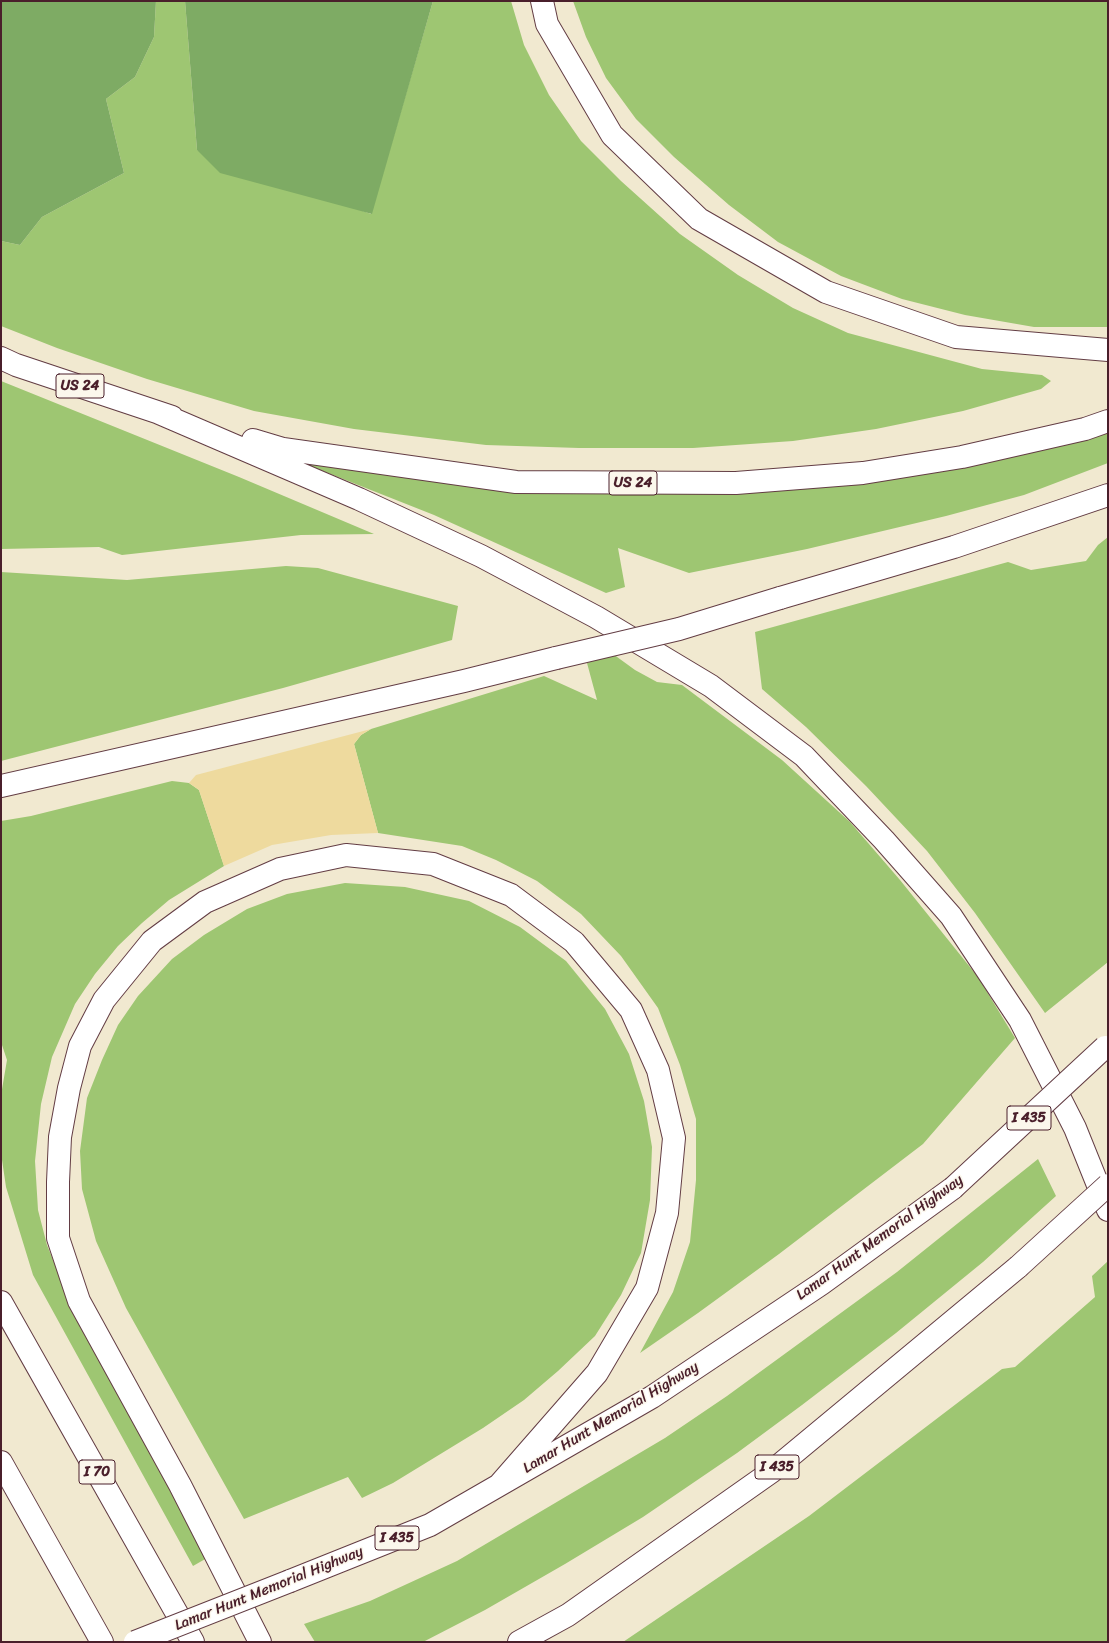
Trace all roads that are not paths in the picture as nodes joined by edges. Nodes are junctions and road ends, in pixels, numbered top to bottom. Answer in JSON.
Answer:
{"nodes":[{"id":1,"x":542,"y":1,"type":"edge"},
{"id":2,"x":1108,"y":350,"type":"edge"},
{"id":3,"x":1,"y":358,"type":"edge"},
{"id":4,"x":159,"y":413,"type":"junction"},
{"id":5,"x":1108,"y":421,"type":"edge"},
{"id":6,"x":1108,"y":495,"type":"edge"},
{"id":7,"x":1,"y":786,"type":"edge"},
{"id":8,"x":1106,"y":1046,"type":"edge"},
{"id":9,"x":1108,"y":1185,"type":"edge"},
{"id":10,"x":1108,"y":1210,"type":"edge"},
{"id":11,"x":1,"y":1302,"type":"edge"},
{"id":12,"x":1,"y":1462,"type":"edge"},
{"id":13,"x":500,"y":1484,"type":"junction"},
{"id":14,"x":102,"y":1642,"type":"edge"},
{"id":15,"x":135,"y":1642,"type":"edge"},
{"id":16,"x":193,"y":1642,"type":"edge"},
{"id":17,"x":260,"y":1642,"type":"edge"},
{"id":18,"x":518,"y":1642,"type":"edge"}],
"edges":[{"from":1,"to":2,"type":"highway"},
{"from":3,"to":4,"type":"highway","number":"US 24"},
{"from":4,"to":5,"type":"highway","number":"US 24"},
{"from":4,"to":10,"type":"highway"},
{"from":6,"to":7,"type":"highway","bridge":true},
{"from":8,"to":13,"type":"highway","name":"Lamar Hunt Memorial Highway","number":"I 435","bridge":true},
{"from":9,"to":18,"type":"highway","number":"I 435","bridge":true},
{"from":11,"to":16,"type":"highway","number":"I 70"},
{"from":12,"to":14,"type":"highway"},
{"from":13,"to":15,"type":"highway","name":"Lamar Hunt Memorial Highway","number":"I 435","bridge":true},
{"from":13,"to":17,"type":"highway"}]}
